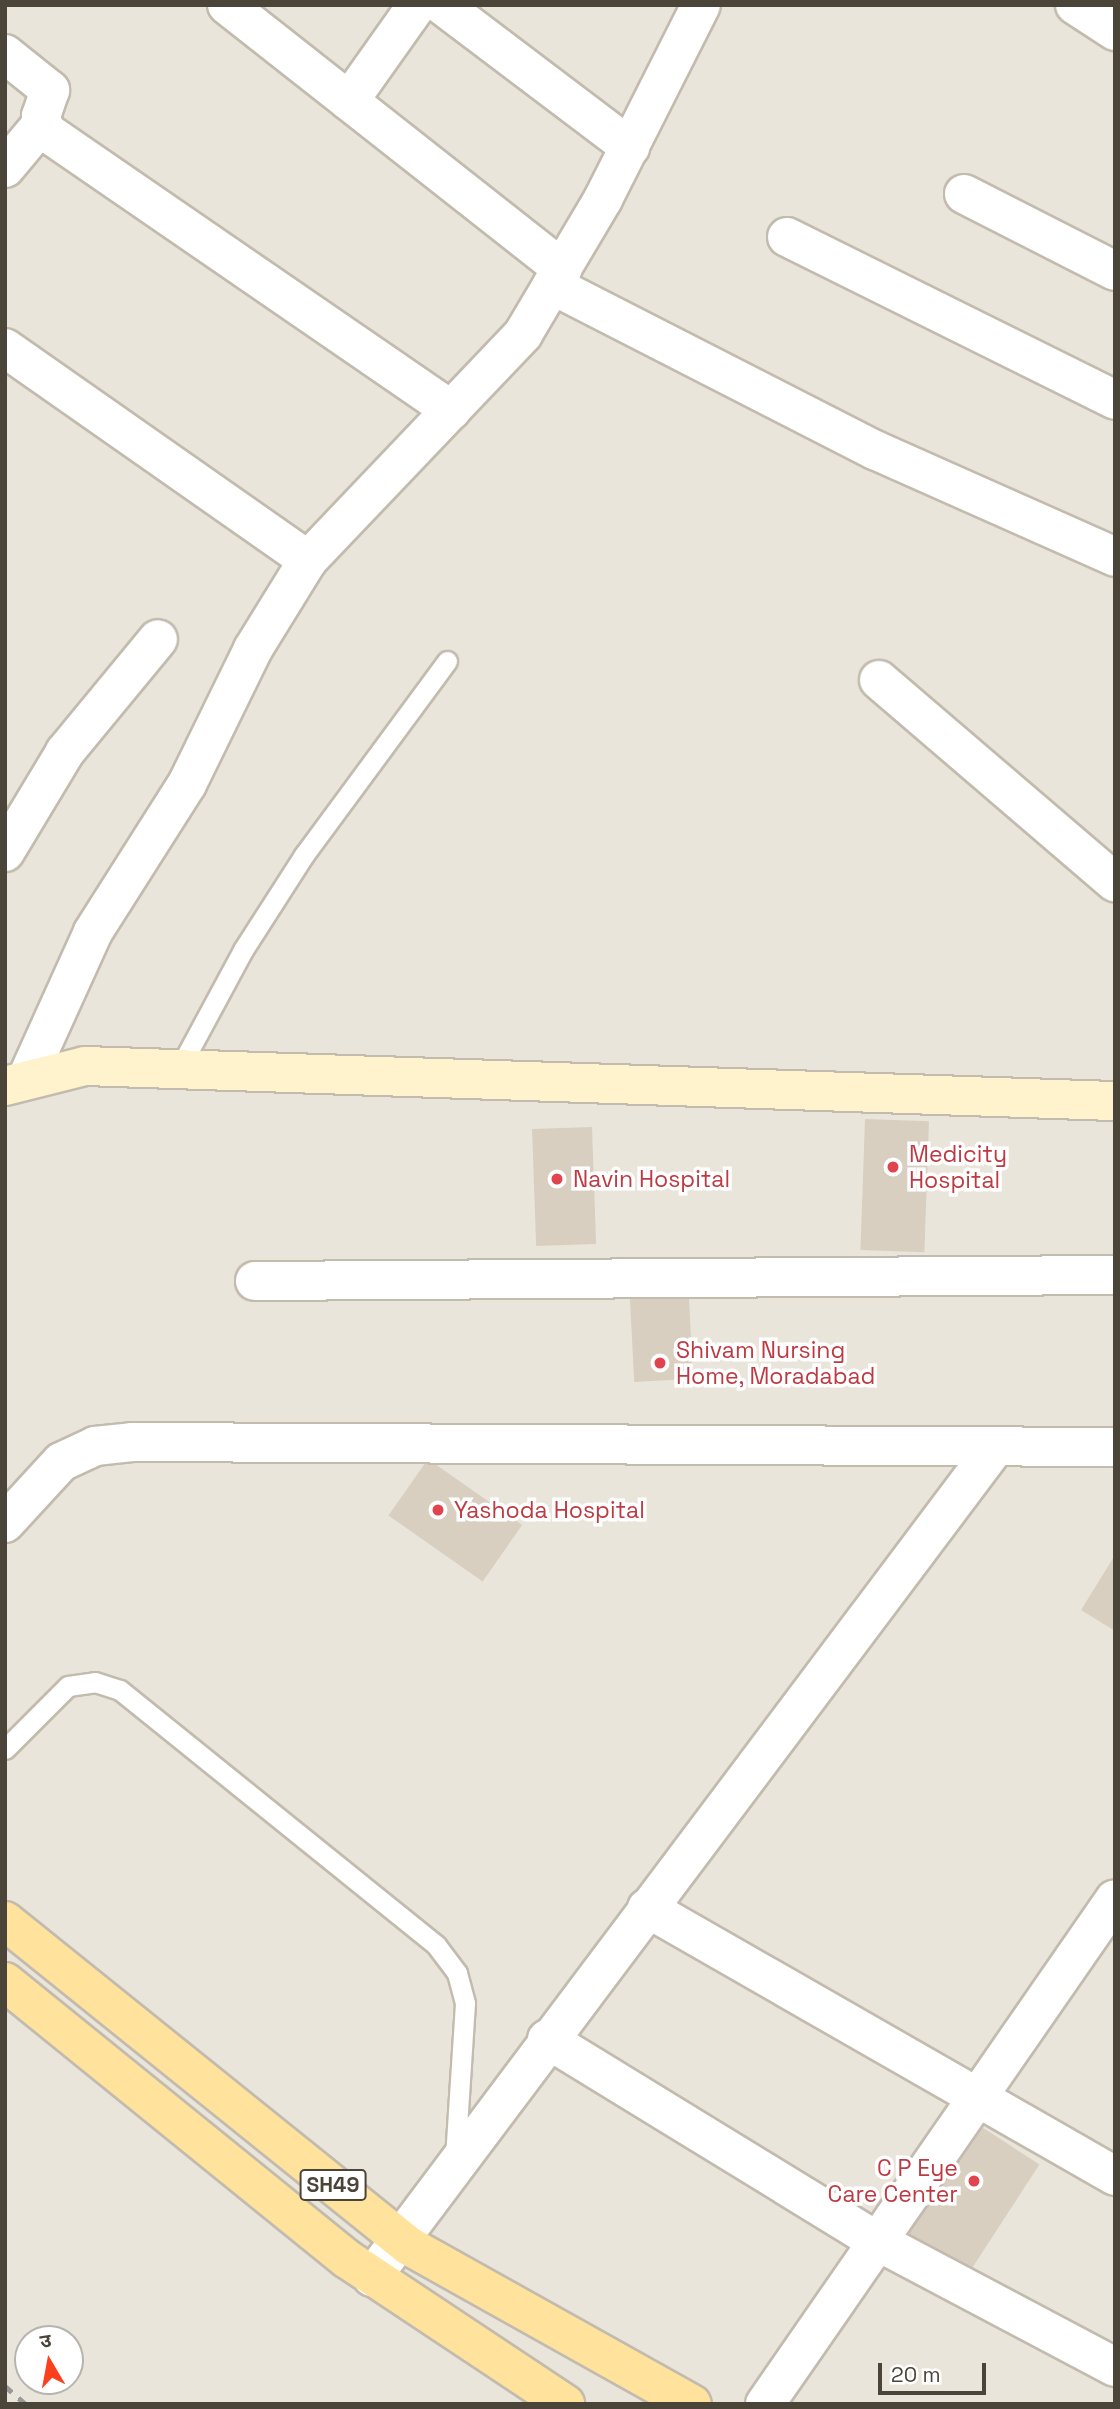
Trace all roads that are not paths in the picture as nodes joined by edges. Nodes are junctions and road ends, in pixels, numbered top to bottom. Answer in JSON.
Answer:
{"nodes":[{"id":1,"x":227,"y":5,"type":"edge"},
{"id":2,"x":417,"y":5,"type":"edge"},
{"id":3,"x":442,"y":5,"type":"edge"},
{"id":4,"x":701,"y":5,"type":"edge"},
{"id":5,"x":1074,"y":5,"type":"edge"},
{"id":6,"x":1115,"y":32,"type":"edge"},
{"id":7,"x":5,"y":54,"type":"edge"},
{"id":8,"x":349,"y":101,"type":"junction"},
{"id":9,"x":41,"y":125,"type":"junction"},
{"id":10,"x":630,"y":147,"type":"junction"},
{"id":11,"x":5,"y":168,"type":"edge"},
{"id":12,"x":964,"y":194,"type":"dead end"},
{"id":13,"x":787,"y":237,"type":"dead end"},
{"id":14,"x":1115,"y":271,"type":"edge"},
{"id":15,"x":557,"y":277,"type":"junction"},
{"id":16,"x":5,"y":348,"type":"edge"},
{"id":17,"x":1115,"y":400,"type":"edge"},
{"id":18,"x":451,"y":410,"type":"junction"},
{"id":19,"x":1115,"y":557,"type":"edge"},
{"id":20,"x":308,"y":560,"type":"junction"},
{"id":21,"x":158,"y":639,"type":"dead end"},
{"id":22,"x":447,"y":662,"type":"dead end"},
{"id":23,"x":879,"y":680,"type":"dead end"},
{"id":24,"x":5,"y":852,"type":"edge"},
{"id":25,"x":1115,"y":882,"type":"edge"},
{"id":26,"x":179,"y":1069,"type":"junction"},
{"id":27,"x":16,"y":1083,"type":"edge"},
{"id":28,"x":1115,"y":1101,"type":"edge"},
{"id":29,"x":1115,"y":1275,"type":"edge"},
{"id":30,"x":255,"y":1281,"type":"dead end"},
{"id":31,"x":996,"y":1446,"type":"junction"},
{"id":32,"x":1115,"y":1447,"type":"edge"},
{"id":33,"x":5,"y":1523,"type":"edge"},
{"id":34,"x":5,"y":1749,"type":"edge"},
{"id":35,"x":1115,"y":1899,"type":"edge"},
{"id":36,"x":647,"y":1908,"type":"junction"},
{"id":37,"x":5,"y":1922,"type":"edge"},
{"id":38,"x":5,"y":1982,"type":"edge"},
{"id":39,"x":547,"y":2039,"type":"junction"},
{"id":40,"x":163,"y":2048,"type":"junction"},
{"id":41,"x":135,"y":2086,"type":"junction"},
{"id":42,"x":975,"y":2101,"type":"junction"},
{"id":43,"x":454,"y":2161,"type":"junction"},
{"id":44,"x":1115,"y":2176,"type":"edge"},
{"id":45,"x":397,"y":2236,"type":"junction"},
{"id":46,"x":877,"y":2241,"type":"junction"},
{"id":47,"x":372,"y":2277,"type":"junction"},
{"id":48,"x":1115,"y":2367,"type":"edge"},
{"id":49,"x":565,"y":2404,"type":"edge"},
{"id":50,"x":692,"y":2404,"type":"edge"},
{"id":51,"x":765,"y":2404,"type":"edge"}],
"edges":[{"from":1,"to":8,"type":"street"},
{"from":2,"to":8,"type":"street"},
{"from":3,"to":10,"type":"street"},
{"from":4,"to":10,"type":"street"},
{"from":5,"to":6,"type":"street"},
{"from":7,"to":9,"type":"street"},
{"from":8,"to":15,"type":"street"},
{"from":9,"to":11,"type":"street"},
{"from":9,"to":18,"type":"street"},
{"from":10,"to":15,"type":"street"},
{"from":12,"to":14,"type":"street"},
{"from":13,"to":17,"type":"street"},
{"from":15,"to":18,"type":"street"},
{"from":15,"to":19,"type":"street"},
{"from":16,"to":20,"type":"street"},
{"from":18,"to":20,"type":"street"},
{"from":20,"to":27,"type":"street"},
{"from":21,"to":24,"type":"street"},
{"from":22,"to":26,"type":"lane"},
{"from":23,"to":25,"type":"street"},
{"from":26,"to":27,"type":"main road"},
{"from":26,"to":28,"type":"main road"},
{"from":29,"to":30,"type":"street"},
{"from":31,"to":32,"type":"street"},
{"from":31,"to":33,"type":"street"},
{"from":31,"to":36,"type":"street"},
{"from":34,"to":43,"type":"lane"},
{"from":35,"to":42,"type":"street"},
{"from":36,"to":39,"type":"street"},
{"from":36,"to":42,"type":"street"},
{"from":37,"to":40,"type":"main road","number":"SH49"},
{"from":38,"to":41,"type":"main road","number":"SH49"},
{"from":39,"to":43,"type":"street"},
{"from":39,"to":46,"type":"street"},
{"from":40,"to":41,"type":"main road"},
{"from":40,"to":45,"type":"main road","number":"SH49"},
{"from":41,"to":47,"type":"main road","number":"SH49"},
{"from":42,"to":44,"type":"street"},
{"from":42,"to":46,"type":"street"},
{"from":43,"to":45,"type":"street"},
{"from":45,"to":47,"type":"street"},
{"from":45,"to":50,"type":"main road","number":"SH49"},
{"from":46,"to":48,"type":"street"},
{"from":46,"to":51,"type":"street"},
{"from":47,"to":49,"type":"main road","number":"SH49"}]}
